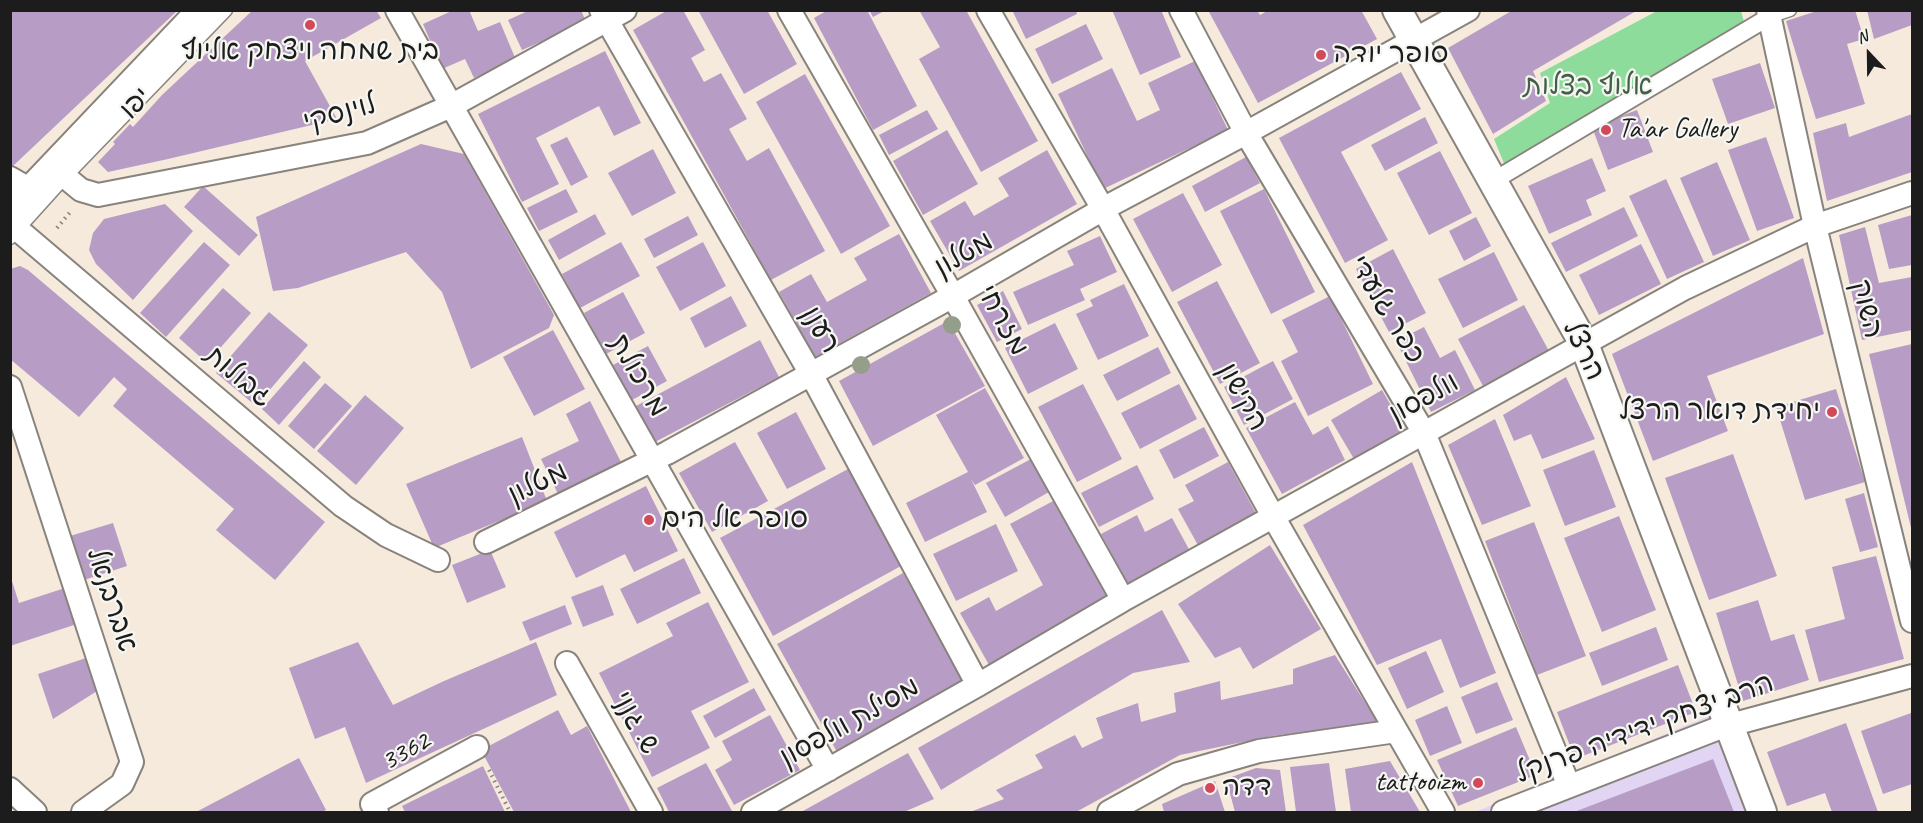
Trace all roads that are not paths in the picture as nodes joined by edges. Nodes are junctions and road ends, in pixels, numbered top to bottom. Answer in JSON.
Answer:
{"nodes":[{"id":1,"x":202,"y":10,"type":"edge"},
{"id":2,"x":397,"y":10,"type":"edge"},
{"id":3,"x":789,"y":10,"type":"edge"},
{"id":4,"x":988,"y":10,"type":"edge"},
{"id":5,"x":1180,"y":10,"type":"edge"},
{"id":6,"x":1398,"y":10,"type":"edge"},
{"id":7,"x":1468,"y":10,"type":"edge"},
{"id":8,"x":226,"y":11,"type":"edge"},
{"id":9,"x":1776,"y":13,"type":"edge"},
{"id":10,"x":611,"y":14,"type":"edge"},
{"id":11,"x":1415,"y":40,"type":"junction"},
{"id":12,"x":451,"y":106,"type":"junction"},
{"id":13,"x":1246,"y":133,"type":"junction"},
{"id":14,"x":59,"y":172,"type":"junction"},
{"id":15,"x":1493,"y":182,"type":"junction"},
{"id":16,"x":29,"y":189,"type":"edge"},
{"id":17,"x":1912,"y":193,"type":"edge"},
{"id":18,"x":1103,"y":209,"type":"junction"},
{"id":19,"x":12,"y":226,"type":"edge"},
{"id":20,"x":1815,"y":226,"type":"junction"},
{"id":21,"x":953,"y":296,"type":"junction"},
{"id":22,"x":1584,"y":345,"type":"junction"},
{"id":23,"x":811,"y":374,"type":"junction"},
{"id":24,"x":10,"y":387,"type":"edge"},
{"id":25,"x":1424,"y":433,"type":"junction"},
{"id":26,"x":652,"y":461,"type":"junction"},
{"id":27,"x":1274,"y":518,"type":"junction"},
{"id":28,"x":486,"y":542,"type":"dead end"},
{"id":29,"x":438,"y":560,"type":"dead end"},
{"id":30,"x":1123,"y":600,"type":"junction"},
{"id":31,"x":1912,"y":621,"type":"edge"},
{"id":32,"x":567,"y":663,"type":"dead end"},
{"id":33,"x":1912,"y":676,"type":"edge"},
{"id":34,"x":978,"y":685,"type":"junction"},
{"id":35,"x":1730,"y":725,"type":"junction"},
{"id":36,"x":1396,"y":731,"type":"junction"},
{"id":37,"x":477,"y":747,"type":"road end"},
{"id":38,"x":828,"y":770,"type":"junction"},
{"id":39,"x":1569,"y":786,"type":"junction"},
{"id":40,"x":10,"y":789,"type":"edge"},
{"id":41,"x":35,"y":813,"type":"edge"},
{"id":42,"x":83,"y":813,"type":"edge"},
{"id":43,"x":377,"y":813,"type":"edge"},
{"id":44,"x":651,"y":813,"type":"edge"},
{"id":45,"x":753,"y":813,"type":"edge"},
{"id":46,"x":1109,"y":813,"type":"edge"},
{"id":47,"x":1443,"y":813,"type":"edge"},
{"id":48,"x":1503,"y":813,"type":"edge"},
{"id":49,"x":1762,"y":813,"type":"edge"}],
"edges":[{"from":1,"to":14,"type":"street","name":"יפו"},
{"from":2,"to":12,"type":"street","name":"מרכולת"},
{"from":3,"to":21,"type":"street","name":"מזרחי"},
{"from":4,"to":18,"type":"street","name":"הקישון"},
{"from":5,"to":13,"type":"street","name":"כפר גלעדי"},
{"from":6,"to":11,"type":"street","name":"הרצל"},
{"from":7,"to":11,"type":"street","name":"מטלון"},
{"from":8,"to":14,"type":"lane","name":"יפו"},
{"from":9,"to":15,"type":"street"},
{"from":9,"to":20,"type":"street","name":"השוק"},
{"from":10,"to":12,"type":"street","name":"לוינסקי"},
{"from":10,"to":23,"type":"street","name":"רענן"},
{"from":11,"to":13,"type":"street","name":"מטלון"},
{"from":11,"to":15,"type":"street","name":"הרצל"},
{"from":12,"to":14,"type":"street","name":"לוינסקי"},
{"from":12,"to":26,"type":"street","name":"מרכולת"},
{"from":13,"to":18,"type":"street","name":"מטלון"},
{"from":13,"to":25,"type":"street","name":"כפר גלעדי"},
{"from":14,"to":16,"type":"street","name":"יפו"},
{"from":15,"to":22,"type":"street","name":"הרצל"},
{"from":16,"to":19,"type":"street","name":"יפו"},
{"from":17,"to":20,"type":"street","name":"וולפסון"},
{"from":18,"to":21,"type":"street","name":"מטלון"},
{"from":18,"to":27,"type":"street","name":"הקישון"},
{"from":19,"to":29,"type":"street","name":"גבולות"},
{"from":20,"to":22,"type":"street","name":"וולפסון"},
{"from":20,"to":31,"type":"street","name":"השוק"},
{"from":21,"to":23,"type":"street","name":"מטלון"},
{"from":21,"to":30,"type":"street","name":"מזרחי"},
{"from":22,"to":25,"type":"street","name":"וולפסון"},
{"from":22,"to":35,"type":"street","name":"הרצל"},
{"from":23,"to":26,"type":"street","name":"מטלון"},
{"from":23,"to":34,"type":"street","name":"רענן"},
{"from":24,"to":42,"type":"street","name":"אברבנאל"},
{"from":25,"to":27,"type":"street","name":"וולפסון"},
{"from":25,"to":39,"type":"street","name":"כפר גלעדי"},
{"from":26,"to":28,"type":"street","name":"מטלון"},
{"from":26,"to":38,"type":"street","name":"מרכולת"},
{"from":27,"to":30,"type":"street","name":"וולפסון"},
{"from":27,"to":36,"type":"street","name":"הקישון"},
{"from":30,"to":34,"type":"street","name":"וולפסון"},
{"from":32,"to":44,"type":"street","name":"ש. גנני"},
{"from":33,"to":35,"type":"street","name":"הרב יצחק ידידיה פרנקל"},
{"from":34,"to":38,"type":"street","name":"מסילת וולפסון"},
{"from":35,"to":39,"type":"street","name":"הרב יצחק ידידיה פרנקל"},
{"from":35,"to":49,"type":"street","name":"הרצל"},
{"from":36,"to":46,"type":"street"},
{"from":36,"to":47,"type":"street","name":"הקישון"},
{"from":37,"to":43,"type":"street","name":"3362"},
{"from":38,"to":45,"type":"street","name":"מסילת וולפסון"},
{"from":39,"to":48,"type":"street","name":"הרב יצחק ידידיה פרנקל"},
{"from":40,"to":41,"type":"street"}]}
